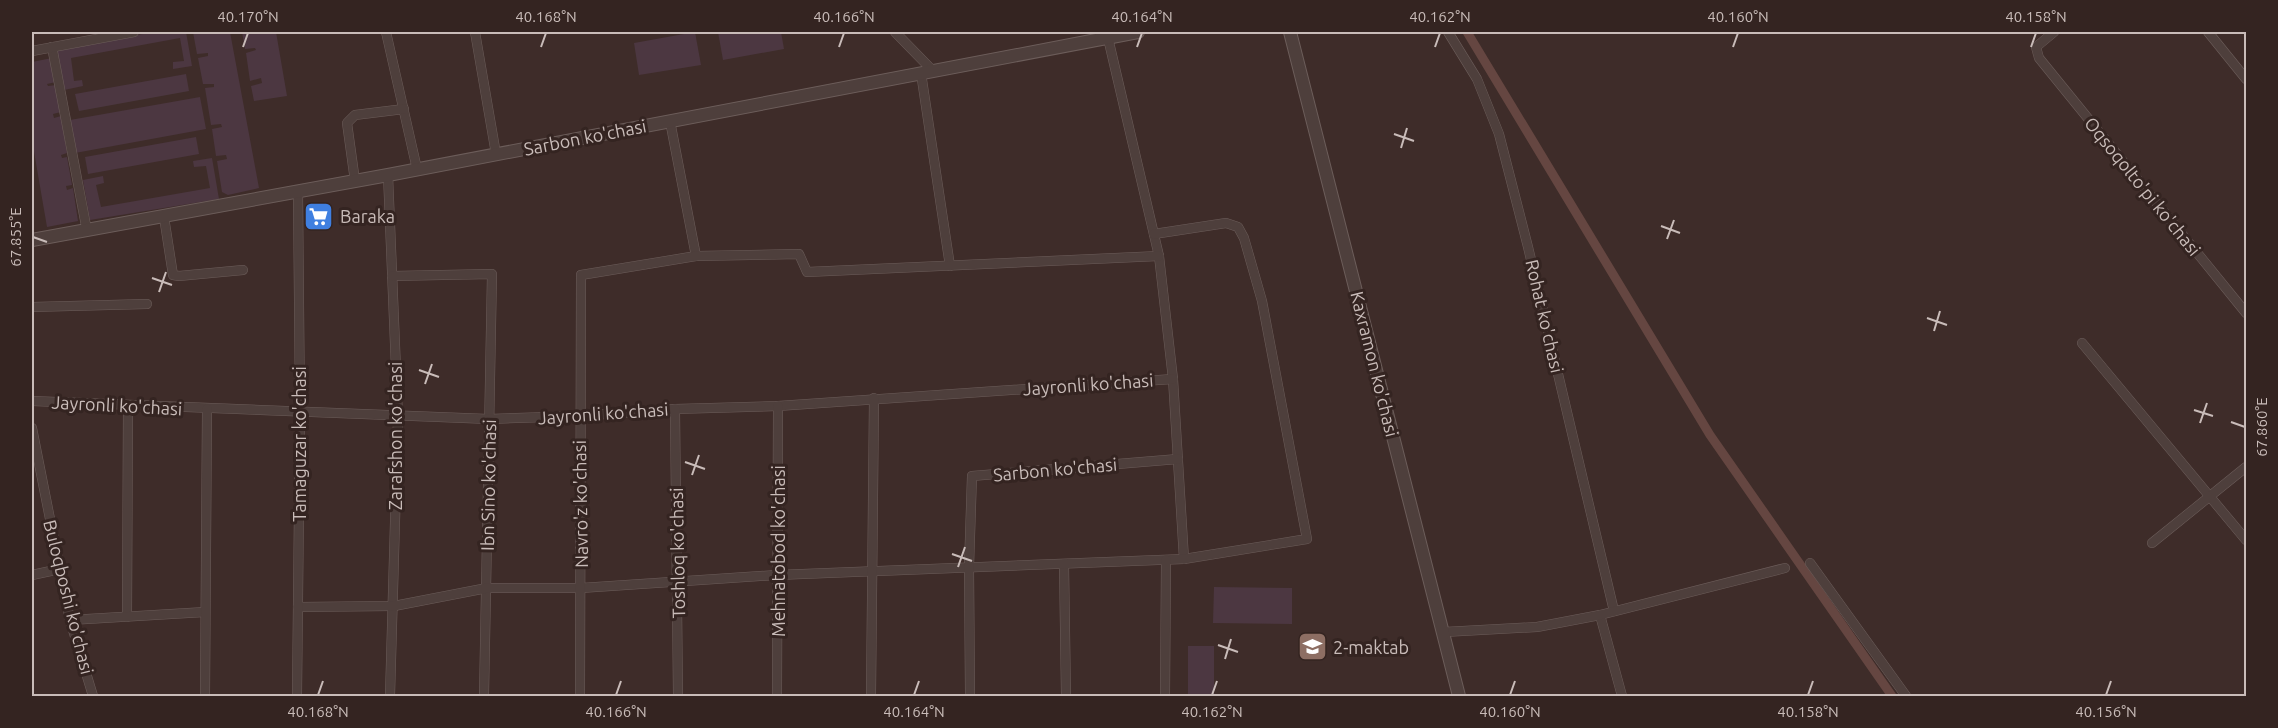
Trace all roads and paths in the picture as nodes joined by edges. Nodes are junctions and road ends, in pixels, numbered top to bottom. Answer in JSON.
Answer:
{"nodes":[{"id":1,"x":134,"y":32,"type":"edge"},
{"id":2,"x":386,"y":32,"type":"edge"},
{"id":3,"x":475,"y":32,"type":"edge"},
{"id":4,"x":895,"y":32,"type":"edge"},
{"id":5,"x":1138,"y":32,"type":"edge"},
{"id":6,"x":1290,"y":32,"type":"edge"},
{"id":7,"x":1448,"y":32,"type":"edge"},
{"id":8,"x":2054,"y":32,"type":"edge"},
{"id":9,"x":2208,"y":32,"type":"edge"},
{"id":10,"x":1090,"y":36,"type":"edge"},
{"id":11,"x":1108,"y":38,"type":"junction"},
{"id":12,"x":52,"y":47,"type":"junction"},
{"id":13,"x":32,"y":51,"type":"edge"},
{"id":14,"x":927,"y":72,"type":"junction"},
{"id":15,"x":2247,"y":79,"type":"edge"},
{"id":16,"x":404,"y":109,"type":"junction"},
{"id":17,"x":670,"y":121,"type":"junction"},
{"id":18,"x":496,"y":154,"type":"junction"},
{"id":19,"x":417,"y":169,"type":"junction"},
{"id":20,"x":388,"y":175,"type":"junction"},
{"id":21,"x":355,"y":181,"type":"junction"},
{"id":22,"x":298,"y":191,"type":"junction"},
{"id":23,"x":164,"y":216,"type":"junction"},
{"id":24,"x":87,"y":231,"type":"junction"},
{"id":25,"x":1154,"y":234,"type":"junction"},
{"id":26,"x":32,"y":240,"type":"edge"},
{"id":27,"x":696,"y":256,"type":"junction"},
{"id":28,"x":1159,"y":256,"type":"junction"},
{"id":29,"x":951,"y":266,"type":"junction"},
{"id":30,"x":243,"y":270,"type":"dead end"},
{"id":31,"x":392,"y":276,"type":"junction"},
{"id":32,"x":147,"y":304,"type":"dead end"},
{"id":33,"x":32,"y":307,"type":"edge"},
{"id":34,"x":2247,"y":313,"type":"edge"},
{"id":35,"x":2082,"y":343,"type":"dead end"},
{"id":36,"x":1173,"y":379,"type":"junction"},
{"id":37,"x":874,"y":398,"type":"junction"},
{"id":38,"x":32,"y":401,"type":"edge"},
{"id":39,"x":128,"y":405,"type":"junction"},
{"id":40,"x":778,"y":406,"type":"junction"},
{"id":41,"x":207,"y":409,"type":"junction"},
{"id":42,"x":675,"y":409,"type":"junction"},
{"id":43,"x":300,"y":412,"type":"junction"},
{"id":44,"x":579,"y":416,"type":"junction"},
{"id":45,"x":398,"y":417,"type":"junction"},
{"id":46,"x":489,"y":419,"type":"junction"},
{"id":47,"x":32,"y":428,"type":"edge"},
{"id":48,"x":1178,"y":459,"type":"junction"},
{"id":49,"x":2247,"y":467,"type":"edge"},
{"id":50,"x":2210,"y":495,"type":"junction"},
{"id":51,"x":2247,"y":540,"type":"edge"},
{"id":52,"x":2152,"y":543,"type":"dead end"},
{"id":53,"x":1184,"y":559,"type":"junction"},
{"id":54,"x":1166,"y":560,"type":"junction"},
{"id":55,"x":1810,"y":563,"type":"dead end"},
{"id":56,"x":1064,"y":564,"type":"junction"},
{"id":57,"x":969,"y":567,"type":"junction"},
{"id":58,"x":1785,"y":568,"type":"dead end"},
{"id":59,"x":60,"y":569,"type":"junction"},
{"id":60,"x":871,"y":573,"type":"junction"},
{"id":61,"x":32,"y":575,"type":"edge"},
{"id":62,"x":777,"y":575,"type":"junction"},
{"id":63,"x":678,"y":583,"type":"junction"},
{"id":64,"x":487,"y":588,"type":"junction"},
{"id":65,"x":581,"y":588,"type":"junction"},
{"id":66,"x":394,"y":606,"type":"junction"},
{"id":67,"x":298,"y":607,"type":"junction"},
{"id":68,"x":1614,"y":611,"type":"junction"},
{"id":69,"x":205,"y":612,"type":"junction"},
{"id":70,"x":1600,"y":615,"type":"junction"},
{"id":71,"x":127,"y":616,"type":"junction"},
{"id":72,"x":70,"y":620,"type":"junction"},
{"id":73,"x":1444,"y":632,"type":"junction"},
{"id":74,"x":93,"y":696,"type":"edge"},
{"id":75,"x":205,"y":696,"type":"edge"},
{"id":76,"x":297,"y":696,"type":"edge"},
{"id":77,"x":390,"y":696,"type":"edge"},
{"id":78,"x":484,"y":696,"type":"edge"},
{"id":79,"x":580,"y":696,"type":"edge"},
{"id":80,"x":678,"y":696,"type":"edge"},
{"id":81,"x":777,"y":696,"type":"edge"},
{"id":82,"x":871,"y":696,"type":"edge"},
{"id":83,"x":970,"y":696,"type":"edge"},
{"id":84,"x":1066,"y":696,"type":"edge"},
{"id":85,"x":1165,"y":696,"type":"edge"},
{"id":86,"x":1459,"y":696,"type":"edge"},
{"id":87,"x":1622,"y":696,"type":"edge"},
{"id":88,"x":1906,"y":696,"type":"edge"}],
"edges":[{"from":1,"to":12,"type":"street"},
{"from":2,"to":16,"type":"street"},
{"from":3,"to":18,"type":"street"},
{"from":4,"to":14,"type":"street"},
{"from":5,"to":11,"type":"street","name":"Sarbon ko'chasi"},
{"from":6,"to":73,"type":"street","name":"Kaxramon ko'chasi"},
{"from":7,"to":68,"type":"street","name":"Rohat ko'chasi"},
{"from":8,"to":34,"type":"street","name":"Oqsoqolto'pi ko'chasi"},
{"from":9,"to":15,"type":"street"},
{"from":10,"to":11,"type":"street","name":"Sarbon ko'chasi"},
{"from":10,"to":14,"type":"street","name":"Sarbon ko'chasi"},
{"from":11,"to":25,"type":"street"},
{"from":12,"to":13,"type":"street"},
{"from":12,"to":24,"type":"street"},
{"from":14,"to":17,"type":"street","name":"Sarbon ko'chasi"},
{"from":14,"to":29,"type":"street"},
{"from":16,"to":19,"type":"street"},
{"from":16,"to":21,"type":"street"},
{"from":17,"to":18,"type":"street","name":"Sarbon ko'chasi"},
{"from":17,"to":27,"type":"street"},
{"from":18,"to":19,"type":"street","name":"Sarbon ko'chasi"},
{"from":19,"to":20,"type":"street","name":"Sarbon ko'chasi"},
{"from":20,"to":21,"type":"street","name":"Sarbon ko'chasi"},
{"from":20,"to":31,"type":"street","name":"Zarafshon ko'chasi"},
{"from":21,"to":22,"type":"street","name":"Sarbon ko'chasi"},
{"from":22,"to":23,"type":"street","name":"Sarbon ko'chasi"},
{"from":22,"to":43,"type":"street","name":"Tamaguzar ko'chasi"},
{"from":23,"to":24,"type":"street","name":"Sarbon ko'chasi"},
{"from":23,"to":30,"type":"street"},
{"from":24,"to":26,"type":"street","name":"Sarbon ko'chasi"},
{"from":25,"to":28,"type":"street"},
{"from":25,"to":53,"type":"street"},
{"from":27,"to":29,"type":"street"},
{"from":27,"to":44,"type":"street","name":"Navro'z ko'chasi"},
{"from":28,"to":29,"type":"street"},
{"from":28,"to":36,"type":"street"},
{"from":31,"to":45,"type":"street","name":"Zarafshon ko'chasi"},
{"from":31,"to":46,"type":"street","name":"Ibn Sino ko'chasi"},
{"from":32,"to":33,"type":"street"},
{"from":35,"to":50,"type":"street"},
{"from":36,"to":37,"type":"street","name":"Jayronli ko'chasi"},
{"from":36,"to":48,"type":"street"},
{"from":37,"to":40,"type":"street","name":"Jayronli ko'chasi"},
{"from":37,"to":60,"type":"street"},
{"from":38,"to":39,"type":"street","name":"Jayronli ko'chasi"},
{"from":39,"to":41,"type":"street","name":"Jayronli ko'chasi"},
{"from":39,"to":71,"type":"street"},
{"from":40,"to":42,"type":"street","name":"Jayronli ko'chasi"},
{"from":40,"to":62,"type":"street","name":"Mehnatobod ko'chasi"},
{"from":41,"to":43,"type":"street","name":"Jayronli ko'chasi"},
{"from":41,"to":69,"type":"street"},
{"from":42,"to":44,"type":"street","name":"Jayronli ko'chasi"},
{"from":42,"to":63,"type":"street","name":"Toshloq ko'chasi"},
{"from":43,"to":45,"type":"street","name":"Jayronli ko'chasi"},
{"from":43,"to":67,"type":"street","name":"Tamaguzar ko'chasi"},
{"from":44,"to":46,"type":"street","name":"Jayronli ko'chasi"},
{"from":44,"to":65,"type":"street","name":"Navro'z ko'chasi"},
{"from":45,"to":46,"type":"street","name":"Jayronli ko'chasi"},
{"from":45,"to":66,"type":"street","name":"Zarafshon ko'chasi"},
{"from":46,"to":64,"type":"street","name":"Ibn Sino ko'chasi"},
{"from":47,"to":59,"type":"street","name":"Buloqboshi ko'chasi"},
{"from":48,"to":53,"type":"street"},
{"from":48,"to":57,"type":"street","name":"Sarbon ko'chasi"},
{"from":49,"to":50,"type":"street"},
{"from":50,"to":51,"type":"street"},
{"from":50,"to":52,"type":"street"},
{"from":53,"to":54,"type":"street"},
{"from":54,"to":56,"type":"street"},
{"from":54,"to":85,"type":"street"},
{"from":55,"to":88,"type":"street"},
{"from":56,"to":57,"type":"street"},
{"from":56,"to":84,"type":"street"},
{"from":57,"to":60,"type":"street"},
{"from":57,"to":83,"type":"street","name":"Sarbon ko'chasi"},
{"from":58,"to":68,"type":"street"},
{"from":59,"to":61,"type":"street"},
{"from":59,"to":72,"type":"street","name":"Buloqboshi ko'chasi"},
{"from":60,"to":62,"type":"street"},
{"from":60,"to":82,"type":"street"},
{"from":62,"to":63,"type":"street"},
{"from":62,"to":81,"type":"street","name":"Mehnatobod ko'chasi"},
{"from":63,"to":65,"type":"street"},
{"from":63,"to":80,"type":"street","name":"Toshloq ko'chasi"},
{"from":64,"to":65,"type":"street"},
{"from":64,"to":66,"type":"street"},
{"from":64,"to":78,"type":"street","name":"Ibn Sino ko'chasi"},
{"from":65,"to":79,"type":"street","name":"Navro'z ko'chasi"},
{"from":66,"to":67,"type":"street"},
{"from":66,"to":77,"type":"street","name":"Zarafshon ko'chasi"},
{"from":67,"to":76,"type":"street","name":"Tamaguzar ko'chasi"},
{"from":68,"to":70,"type":"street"},
{"from":69,"to":71,"type":"street"},
{"from":69,"to":75,"type":"street"},
{"from":70,"to":73,"type":"street"},
{"from":70,"to":87,"type":"street"},
{"from":71,"to":72,"type":"street"},
{"from":72,"to":74,"type":"street","name":"Buloqboshi ko'chasi"},
{"from":73,"to":86,"type":"street","name":"Kaxramon ko'chasi"}]}
